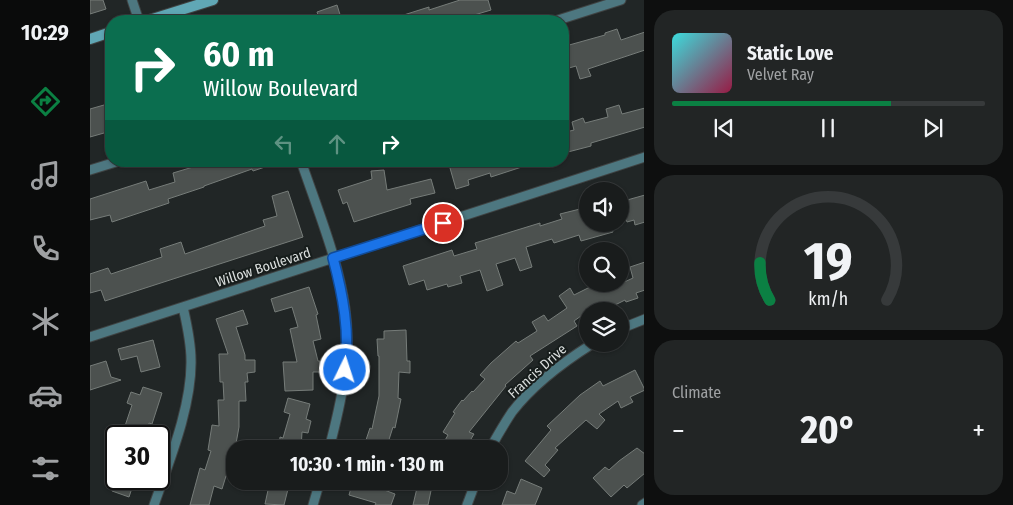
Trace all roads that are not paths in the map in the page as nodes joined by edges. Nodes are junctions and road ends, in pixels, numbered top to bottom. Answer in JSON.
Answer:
{"nodes":[{"id":1,"x":132,"y":0,"type":"edge"},
{"id":2,"x":213,"y":0,"type":"edge"},
{"id":3,"x":621,"y":0,"type":"edge"},
{"id":4,"x":137,"y":15,"type":"edge"},
{"id":5,"x":165,"y":15,"type":"edge"},
{"id":6,"x":569,"y":17,"type":"edge"},
{"id":7,"x":105,"y":34,"type":"edge"},
{"id":8,"x":90,"y":38,"type":"edge"},
{"id":9,"x":644,"y":157,"type":"edge"},
{"id":10,"x":105,"y":165,"type":"edge"},
{"id":11,"x":303,"y":167,"type":"edge"},
{"id":12,"x":90,"y":170,"type":"edge"},
{"id":13,"x":333,"y":258,"type":"junction"},
{"id":14,"x":183,"y":307,"type":"junction"},
{"id":15,"x":644,"y":320,"type":"edge"},
{"id":16,"x":629,"y":326,"type":"edge"},
{"id":17,"x":90,"y":338,"type":"edge"},
{"id":18,"x":579,"y":352,"type":"edge"},
{"id":19,"x":331,"y":440,"type":"edge"},
{"id":20,"x":495,"y":440,"type":"edge"},
{"id":21,"x":318,"y":490,"type":"edge"},
{"id":22,"x":473,"y":490,"type":"edge"},
{"id":23,"x":314,"y":504,"type":"edge"},
{"id":24,"x":154,"y":505,"type":"edge"},
{"id":25,"x":324,"y":505,"type":"edge"},
{"id":26,"x":468,"y":505,"type":"edge"}],
"edges":[{"from":1,"to":4,"type":"street"},
{"from":2,"to":5,"type":"main road"},
{"from":3,"to":6,"type":"street"},
{"from":7,"to":8,"type":"main road"},
{"from":9,"to":13,"type":"street","name":"Willow Boulevard"},
{"from":10,"to":12,"type":"street"},
{"from":11,"to":13,"type":"street"},
{"from":13,"to":14,"type":"street","name":"Willow Boulevard"},
{"from":13,"to":19,"type":"street"},
{"from":14,"to":17,"type":"street","name":"Willow Boulevard"},
{"from":14,"to":24,"type":"street"},
{"from":15,"to":16,"type":"street"},
{"from":18,"to":20,"type":"street","name":"Francis Drive"},
{"from":21,"to":23,"type":"street"},
{"from":22,"to":26,"type":"street"},
{"from":23,"to":25,"type":"street"}]}
